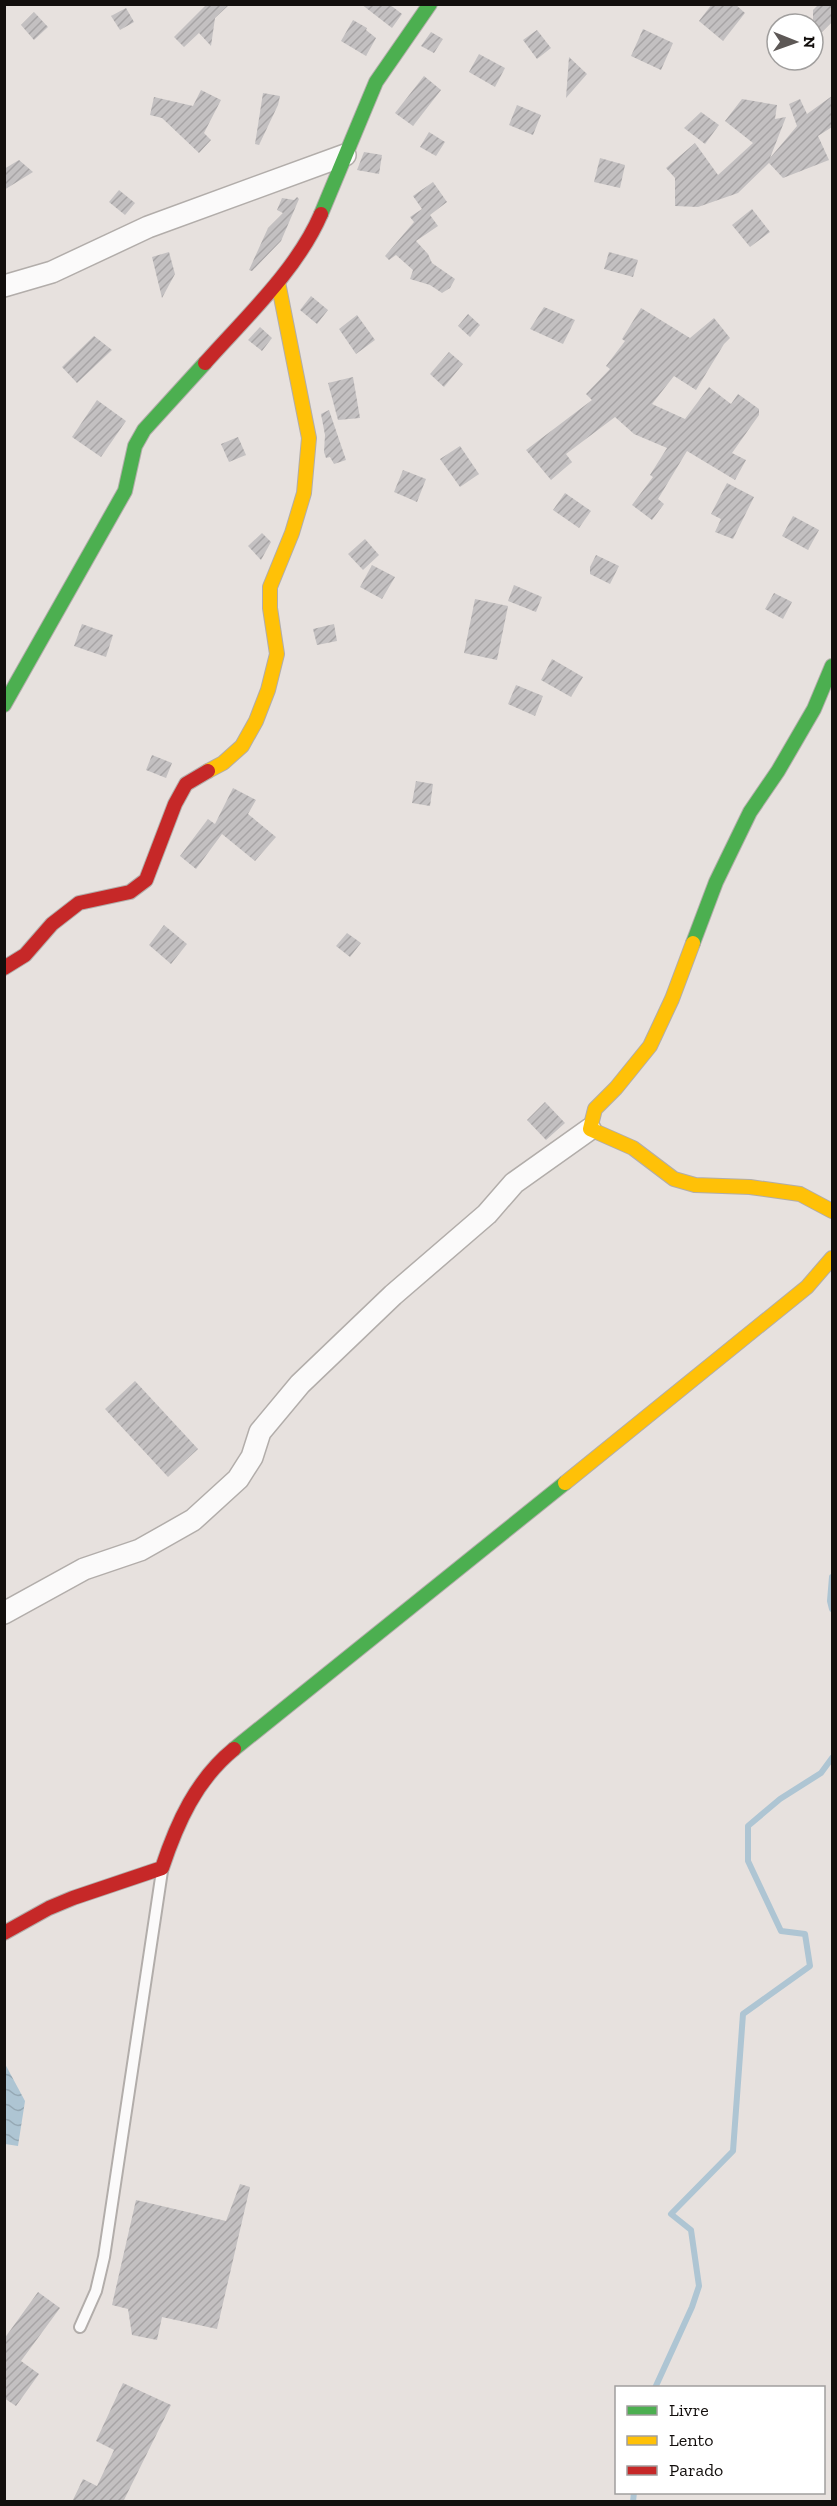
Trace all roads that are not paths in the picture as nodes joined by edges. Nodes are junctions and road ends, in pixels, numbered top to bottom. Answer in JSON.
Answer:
{"nodes":[{"id":1,"x":430,"y":4,"type":"edge"},
{"id":2,"x":345,"y":155,"type":"junction"},
{"id":3,"x":278,"y":282,"type":"junction"},
{"id":4,"x":4,"y":286,"type":"edge"},
{"id":5,"x":832,"y":666,"type":"edge"},
{"id":6,"x":4,"y":705,"type":"edge"},
{"id":7,"x":4,"y":968,"type":"edge"},
{"id":8,"x":590,"y":1129,"type":"junction"},
{"id":9,"x":832,"y":1211,"type":"edge"},
{"id":10,"x":832,"y":1258,"type":"edge"},
{"id":11,"x":4,"y":1613,"type":"edge"},
{"id":12,"x":162,"y":1868,"type":"junction"},
{"id":13,"x":4,"y":1933,"type":"edge"},
{"id":14,"x":80,"y":2327,"type":"dead end"}],
"edges":[{"from":1,"to":2,"type":"street"},
{"from":2,"to":3,"type":"street"},
{"from":2,"to":4,"type":"street"},
{"from":3,"to":6,"type":"street"},
{"from":3,"to":7,"type":"street"},
{"from":5,"to":8,"type":"street"},
{"from":8,"to":9,"type":"street"},
{"from":8,"to":11,"type":"street"},
{"from":10,"to":12,"type":"street"},
{"from":12,"to":13,"type":"street"},
{"from":12,"to":14,"type":"lane"}]}
